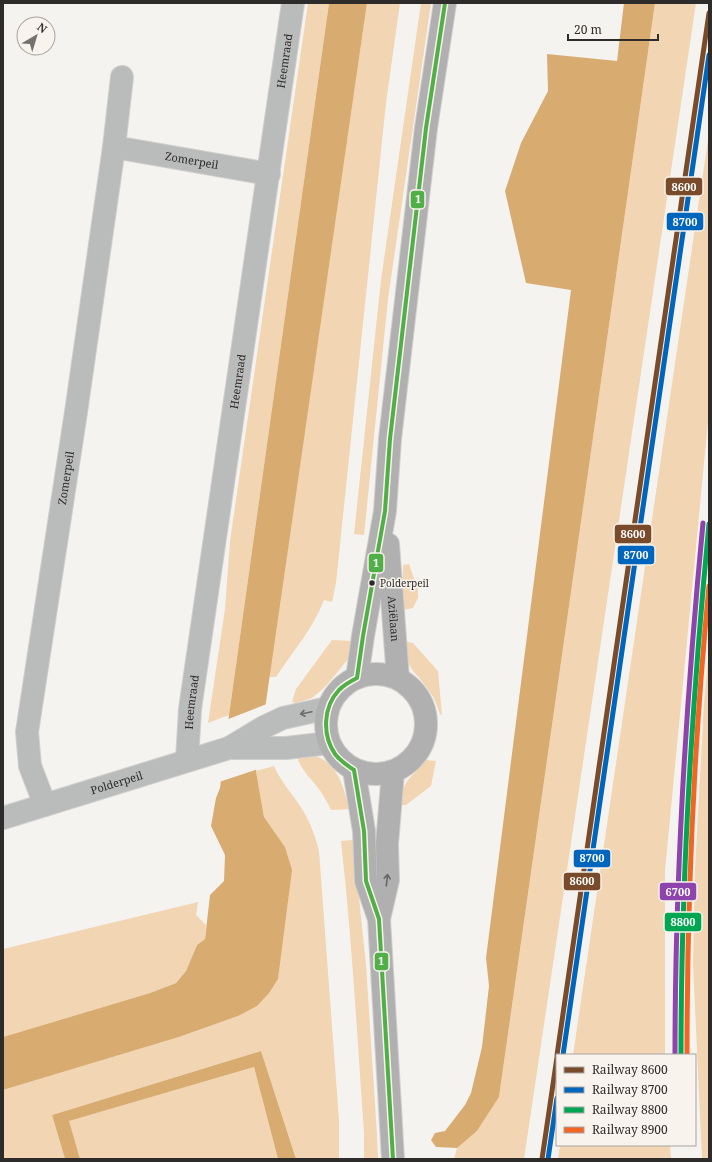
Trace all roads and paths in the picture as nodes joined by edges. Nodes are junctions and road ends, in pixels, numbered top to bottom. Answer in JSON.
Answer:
{"nodes":[{"id":1,"x":293,"y":3,"type":"edge"},
{"id":2,"x":445,"y":3,"type":"edge"},
{"id":3,"x":122,"y":77,"type":"dead end"},
{"id":4,"x":114,"y":147,"type":"junction"},
{"id":5,"x":269,"y":174,"type":"junction"},
{"id":6,"x":385,"y":511,"type":"junction"},
{"id":7,"x":357,"y":678,"type":"junction"},
{"id":8,"x":398,"y":679,"type":"junction"},
{"id":9,"x":328,"y":708,"type":"junction"},
{"id":10,"x":263,"y":737,"type":"junction"},
{"id":11,"x":329,"y":743,"type":"junction"},
{"id":12,"x":187,"y":760,"type":"junction"},
{"id":13,"x":354,"y":770,"type":"junction"},
{"id":14,"x":393,"y":772,"type":"junction"},
{"id":15,"x":45,"y":805,"type":"junction"},
{"id":16,"x":3,"y":818,"type":"edge"},
{"id":17,"x":379,"y":919,"type":"junction"},
{"id":18,"x":393,"y":1159,"type":"edge"}],
"edges":[{"from":1,"to":5,"type":"street","name":"Heemraad"},
{"from":2,"to":6,"type":"street","name":"Aziëlaan"},
{"from":3,"to":4,"type":"street","name":"Zomerpeil"},
{"from":4,"to":5,"type":"street","name":"Zomerpeil"},
{"from":4,"to":15,"type":"street","name":"Zomerpeil"},
{"from":5,"to":12,"type":"street","name":"Heemraad"},
{"from":6,"to":7,"type":"street","name":"Aziëlaan"},
{"from":6,"to":8,"type":"street","name":"Aziëlaan"},
{"from":7,"to":8,"type":"street"},
{"from":7,"to":9,"type":"street"},
{"from":8,"to":14,"type":"street"},
{"from":9,"to":10,"type":"street","name":"Polderpeil","one_way":true},
{"from":9,"to":11,"type":"street"},
{"from":10,"to":11,"type":"street"},
{"from":10,"to":12,"type":"street","name":"Polderpeil"},
{"from":11,"to":13,"type":"street"},
{"from":12,"to":15,"type":"street","name":"Polderpeil"},
{"from":13,"to":14,"type":"street"},
{"from":13,"to":17,"type":"street"},
{"from":17,"to":14,"type":"street","one_way":true},
{"from":15,"to":16,"type":"street","name":"Polderpeil"},
{"from":17,"to":18,"type":"street"}]}
